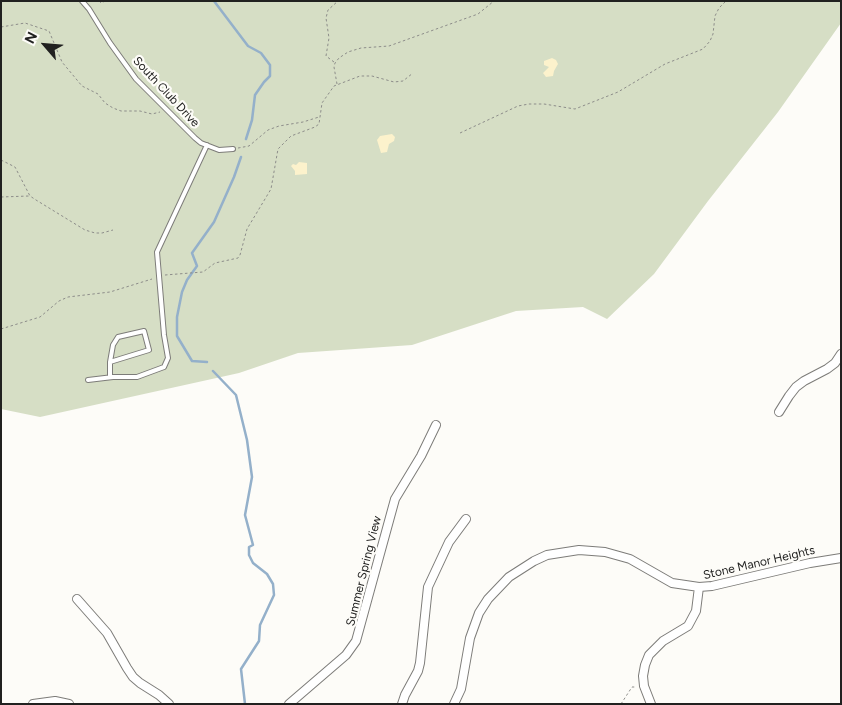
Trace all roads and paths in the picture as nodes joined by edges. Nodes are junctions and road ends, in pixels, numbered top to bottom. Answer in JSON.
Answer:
{"nodes":[{"id":1,"x":82,"y":1,"type":"edge"},
{"id":2,"x":99,"y":1,"type":"edge"},
{"id":3,"x":105,"y":1,"type":"edge"},
{"id":4,"x":338,"y":1,"type":"edge"},
{"id":5,"x":494,"y":1,"type":"edge"},
{"id":6,"x":726,"y":1,"type":"edge"},
{"id":7,"x":1,"y":26,"type":"edge"},
{"id":8,"x":335,"y":63,"type":"junction"},
{"id":9,"x":413,"y":73,"type":"dead end"},
{"id":10,"x":337,"y":84,"type":"junction"},
{"id":11,"x":173,"y":116,"type":"junction"},
{"id":12,"x":319,"y":117,"type":"junction"},
{"id":13,"x":460,"y":133,"type":"dead end"},
{"id":14,"x":207,"y":145,"type":"junction"},
{"id":15,"x":233,"y":149,"type":"joint"},
{"id":16,"x":1,"y":160,"type":"edge"},
{"id":17,"x":30,"y":196,"type":"junction"},
{"id":18,"x":1,"y":197,"type":"edge"},
{"id":19,"x":113,"y":230,"type":"dead end"},
{"id":20,"x":159,"y":277,"type":"junction"},
{"id":21,"x":1,"y":329,"type":"edge"},
{"id":22,"x":841,"y":354,"type":"edge"},
{"id":23,"x":110,"y":362,"type":"junction"},
{"id":24,"x":110,"y":377,"type":"junction"},
{"id":25,"x":88,"y":380,"type":"dead end"},
{"id":26,"x":779,"y":412,"type":"dead end"},
{"id":27,"x":436,"y":425,"type":"dead end"},
{"id":28,"x":466,"y":519,"type":"dead end"},
{"id":29,"x":841,"y":558,"type":"edge"},
{"id":30,"x":699,"y":588,"type":"junction"},
{"id":31,"x":77,"y":599,"type":"dead end"},
{"id":32,"x":644,"y":686,"type":"junction"},
{"id":33,"x":33,"y":704,"type":"edge"},
{"id":34,"x":69,"y":704,"type":"edge"},
{"id":35,"x":168,"y":704,"type":"edge"},
{"id":36,"x":290,"y":704,"type":"edge"},
{"id":37,"x":402,"y":704,"type":"edge"},
{"id":38,"x":454,"y":704,"type":"edge"},
{"id":39,"x":621,"y":704,"type":"edge"},
{"id":40,"x":651,"y":704,"type":"edge"}],
"edges":[{"from":1,"to":11,"type":"lane","name":"South Club Drive"},
{"from":2,"to":3,"type":"path"},
{"from":4,"to":8,"type":"path"},
{"from":5,"to":8,"type":"path"},
{"from":6,"to":13,"type":"path"},
{"from":7,"to":11,"type":"path"},
{"from":8,"to":10,"type":"path"},
{"from":9,"to":10,"type":"path"},
{"from":10,"to":12,"type":"path"},
{"from":11,"to":14,"type":"lane","name":"South Club Drive"},
{"from":12,"to":15,"type":"path"},
{"from":12,"to":20,"type":"path"},
{"from":14,"to":15,"type":"lane","name":"South Club Drive"},
{"from":14,"to":20,"type":"lane"},
{"from":16,"to":17,"type":"path"},
{"from":17,"to":18,"type":"path"},
{"from":17,"to":19,"type":"path"},
{"from":20,"to":21,"type":"path"},
{"from":20,"to":24,"type":"lane"},
{"from":22,"to":26,"type":"street"},
{"from":23,"to":23,"type":"lane"},
{"from":23,"to":24,"type":"lane"},
{"from":24,"to":25,"type":"lane"},
{"from":27,"to":36,"type":"street","name":"Summer Spring View"},
{"from":28,"to":37,"type":"street"},
{"from":29,"to":30,"type":"street","name":"Stone Manor Heights"},
{"from":30,"to":32,"type":"street"},
{"from":30,"to":38,"type":"street","name":"Stone Manor Heights"},
{"from":31,"to":35,"type":"street"},
{"from":32,"to":39,"type":"path"},
{"from":32,"to":40,"type":"street"},
{"from":33,"to":34,"type":"street"}]}
